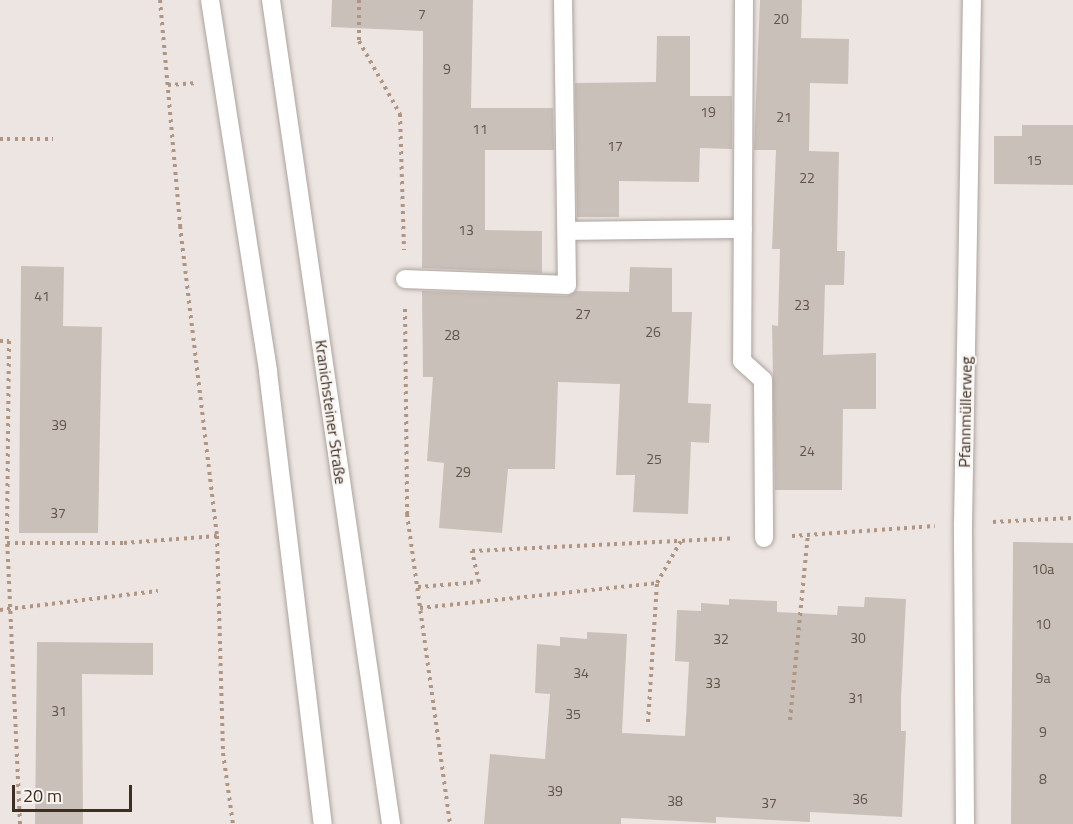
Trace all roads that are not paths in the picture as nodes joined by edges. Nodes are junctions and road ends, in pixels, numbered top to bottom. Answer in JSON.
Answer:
{"nodes":[{"id":1,"x":210,"y":0,"type":"edge"},
{"id":2,"x":271,"y":0,"type":"edge"},
{"id":3,"x":563,"y":0,"type":"edge"},
{"id":4,"x":744,"y":0,"type":"edge"},
{"id":5,"x":972,"y":0,"type":"edge"},
{"id":6,"x":743,"y":229,"type":"junction"},
{"id":7,"x":568,"y":231,"type":"junction"},
{"id":8,"x":405,"y":279,"type":"road end"},
{"id":9,"x":764,"y":538,"type":"road end"},
{"id":10,"x":322,"y":824,"type":"edge"},
{"id":11,"x":391,"y":824,"type":"edge"},
{"id":12,"x":965,"y":824,"type":"edge"}],
"edges":[{"from":1,"to":10,"type":"main road"},
{"from":2,"to":11,"type":"main road","name":"Kranichsteiner Straße"},
{"from":3,"to":7,"type":"main road"},
{"from":4,"to":6,"type":"main road"},
{"from":5,"to":12,"type":"main road","name":"Pfannmüllerweg"},
{"from":6,"to":7,"type":"main road"},
{"from":6,"to":9,"type":"main road"},
{"from":7,"to":8,"type":"main road"}]}
